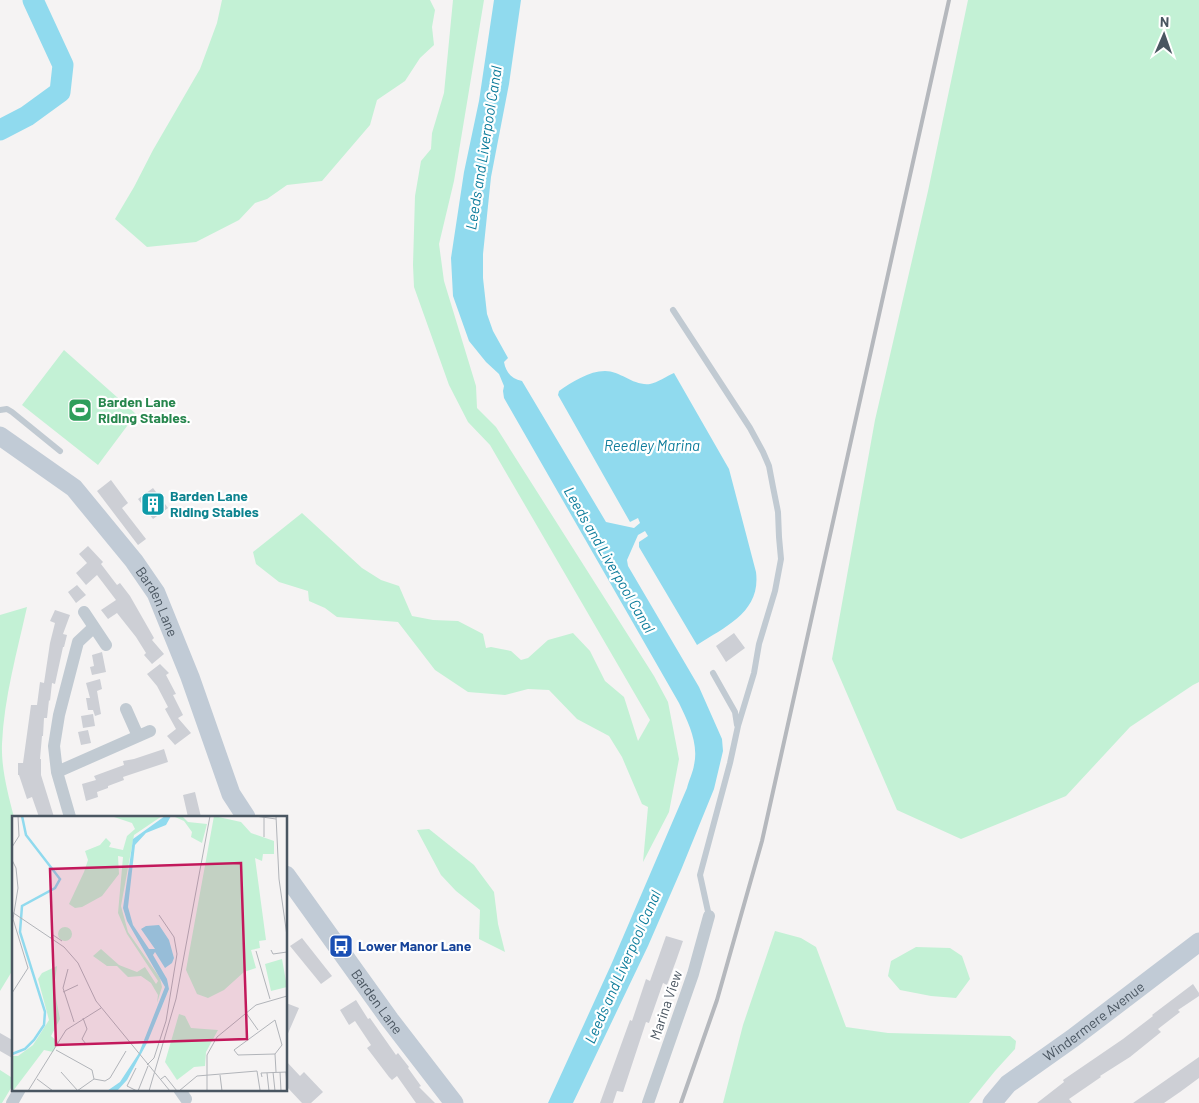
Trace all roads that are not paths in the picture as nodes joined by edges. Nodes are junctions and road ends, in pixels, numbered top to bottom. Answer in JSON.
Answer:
{"nodes":[{"id":1,"x":674,"y":310,"type":"dead end"},
{"id":2,"x":0,"y":410,"type":"edge"},
{"id":3,"x":0,"y":436,"type":"edge"},
{"id":4,"x":60,"y":451,"type":"dead end"},
{"id":5,"x":84,"y":612,"type":"dead end"},
{"id":6,"x":94,"y":627,"type":"junction"},
{"id":7,"x":106,"y":645,"type":"dead end"},
{"id":8,"x":713,"y":673,"type":"dead end"},
{"id":9,"x":126,"y":709,"type":"dead end"},
{"id":10,"x":738,"y":726,"type":"junction"},
{"id":11,"x":150,"y":730,"type":"dead end"},
{"id":12,"x":138,"y":736,"type":"junction"},
{"id":13,"x":58,"y":772,"type":"junction"},
{"id":14,"x":70,"y":816,"type":"edge"},
{"id":15,"x":245,"y":816,"type":"edge"},
{"id":16,"x":288,"y":878,"type":"edge"},
{"id":17,"x":709,"y":916,"type":"joint"},
{"id":18,"x":1198,"y":946,"type":"edge"},
{"id":19,"x":19,"y":1090,"type":"edge"},
{"id":20,"x":12,"y":1103,"type":"edge"},
{"id":21,"x":454,"y":1103,"type":"edge"},
{"id":22,"x":648,"y":1103,"type":"edge"},
{"id":23,"x":992,"y":1103,"type":"edge"}],
"edges":[{"from":1,"to":10,"type":"lane"},
{"from":2,"to":4,"type":"lane"},
{"from":3,"to":15,"type":"street","name":"Barden Lane"},
{"from":5,"to":6,"type":"street"},
{"from":6,"to":7,"type":"street"},
{"from":6,"to":13,"type":"street"},
{"from":8,"to":10,"type":"lane"},
{"from":9,"to":12,"type":"street"},
{"from":10,"to":17,"type":"lane"},
{"from":11,"to":12,"type":"street"},
{"from":12,"to":13,"type":"street"},
{"from":13,"to":14,"type":"street"},
{"from":16,"to":21,"type":"street","name":"Barden Lane"},
{"from":17,"to":22,"type":"street","name":"Marina View"},
{"from":18,"to":23,"type":"street","name":"Windermere Avenue"},
{"from":19,"to":20,"type":"street"}]}
